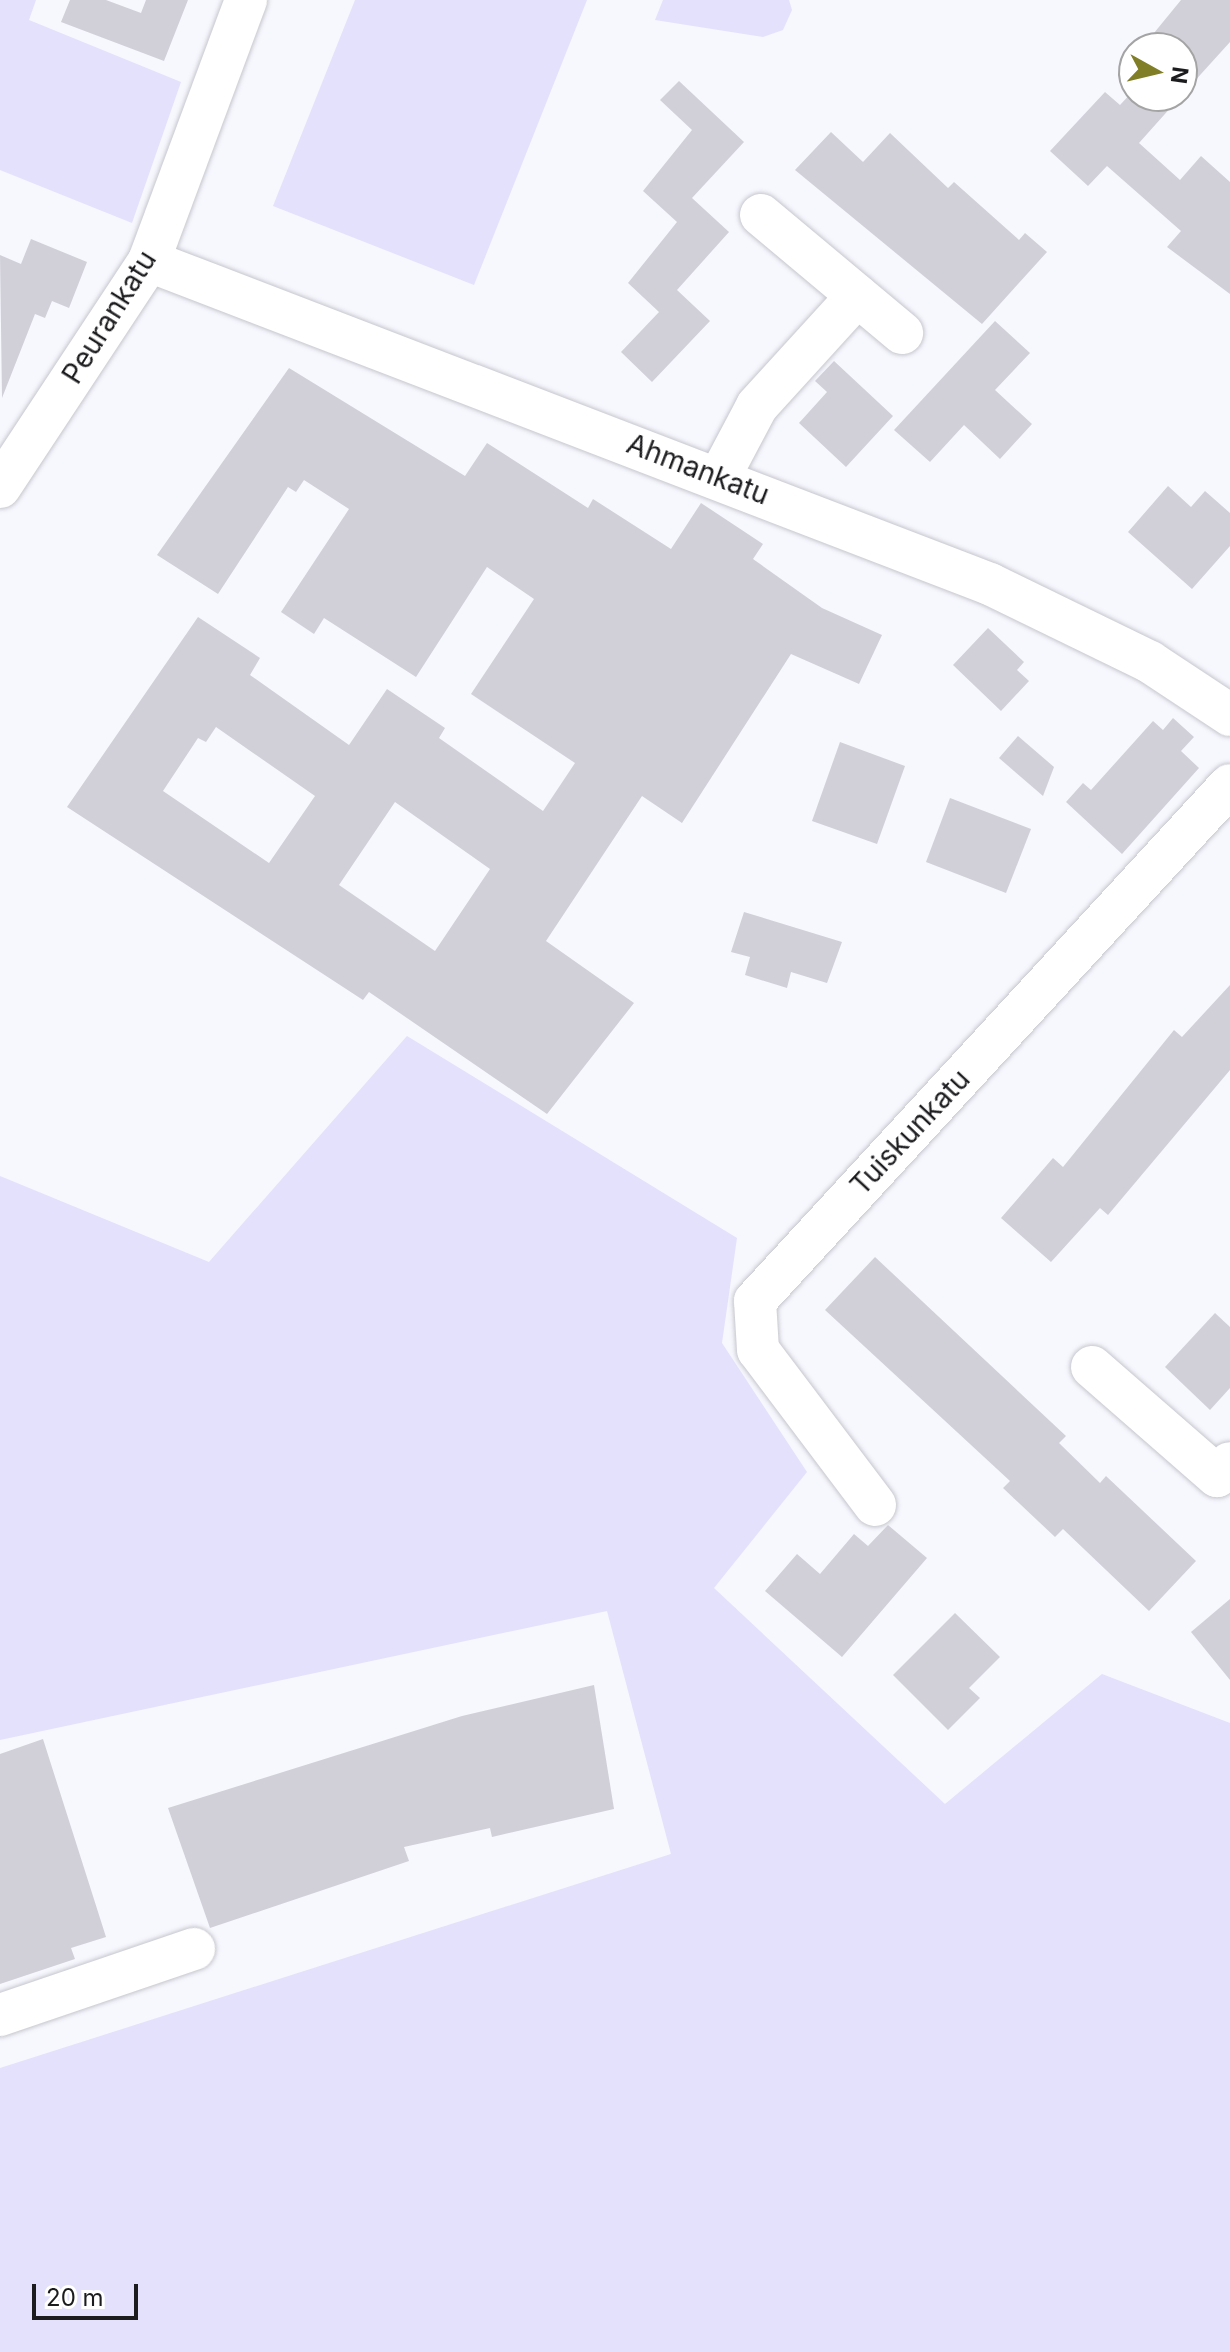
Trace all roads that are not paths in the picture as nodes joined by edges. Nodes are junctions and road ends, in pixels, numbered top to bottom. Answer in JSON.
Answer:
{"nodes":[{"id":1,"x":246,"y":0,"type":"edge"},
{"id":2,"x":761,"y":215,"type":"dead end"},
{"id":3,"x":149,"y":261,"type":"junction"},
{"id":4,"x":857,"y":296,"type":"junction"},
{"id":5,"x":902,"y":333,"type":"dead end"},
{"id":6,"x":720,"y":476,"type":"junction"},
{"id":7,"x":0,"y":487,"type":"edge"},
{"id":8,"x":1230,"y":715,"type":"edge"},
{"id":9,"x":1230,"y":785,"type":"edge"},
{"id":10,"x":1092,"y":1367,"type":"dead end"},
{"id":11,"x":1230,"y":1463,"type":"edge"},
{"id":12,"x":875,"y":1505,"type":"dead end"},
{"id":13,"x":194,"y":1949,"type":"dead end"},
{"id":14,"x":0,"y":2015,"type":"edge"}],
"edges":[{"from":1,"to":3,"type":"street","name":"Peurankatu"},
{"from":2,"to":4,"type":"street"},
{"from":3,"to":6,"type":"street","name":"Ahmankatu"},
{"from":3,"to":7,"type":"street","name":"Peurankatu"},
{"from":4,"to":5,"type":"street"},
{"from":4,"to":6,"type":"street"},
{"from":6,"to":8,"type":"street","name":"Ahmankatu"},
{"from":9,"to":12,"type":"street","name":"Tuiskunkatu"},
{"from":10,"to":11,"type":"street"},
{"from":13,"to":14,"type":"street"}]}
